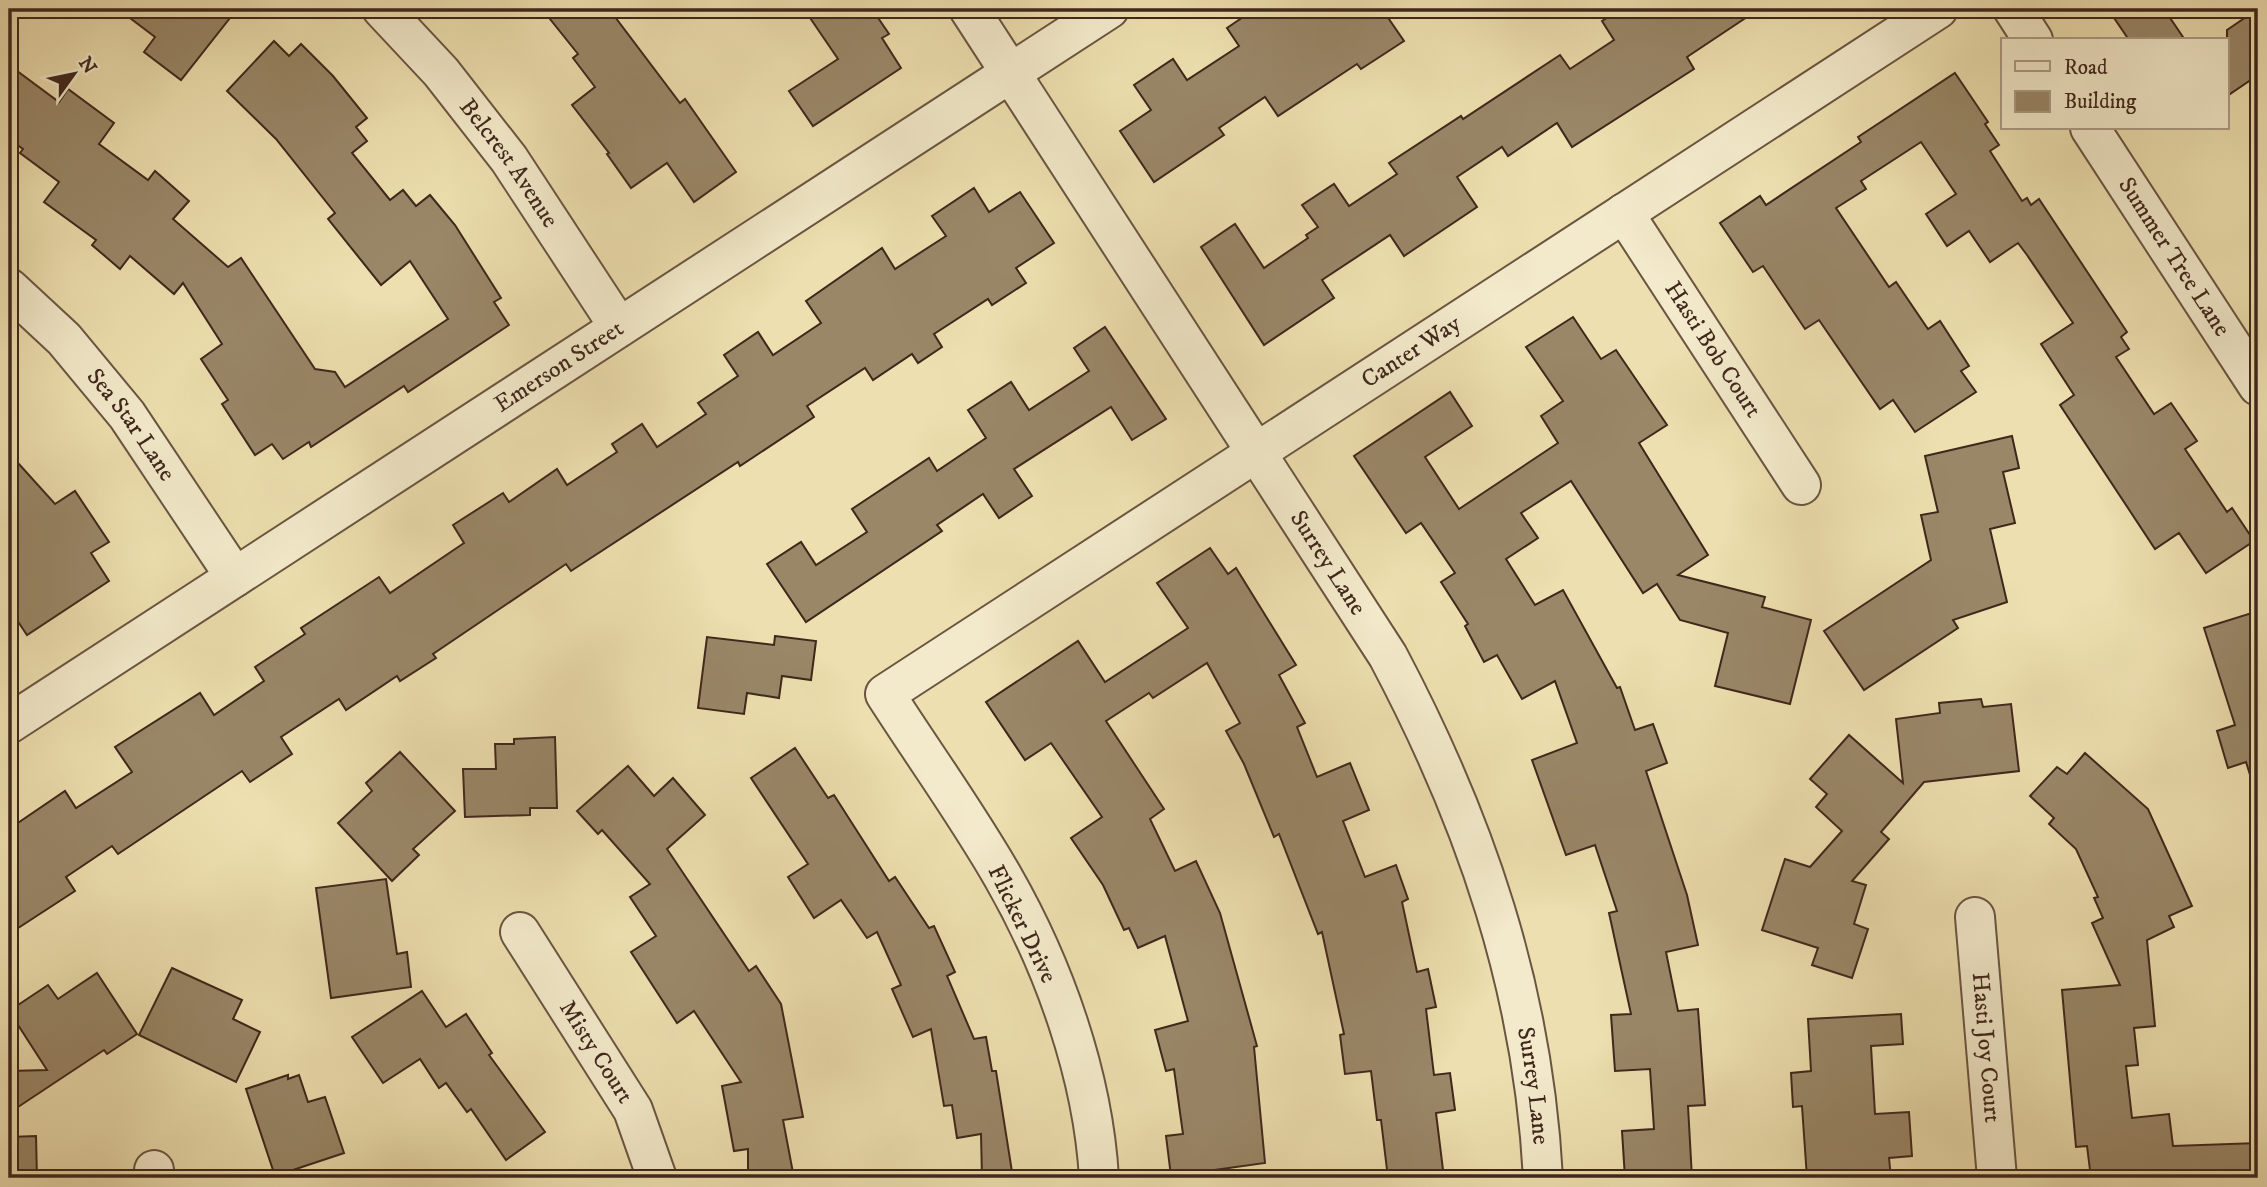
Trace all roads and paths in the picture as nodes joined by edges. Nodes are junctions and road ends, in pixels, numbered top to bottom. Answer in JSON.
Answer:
{"nodes":[{"id":1,"x":382,"y":9,"type":"edge"},
{"id":2,"x":969,"y":9,"type":"edge"},
{"id":3,"x":1109,"y":9,"type":"edge"},
{"id":4,"x":1938,"y":9,"type":"edge"},
{"id":5,"x":2013,"y":9,"type":"edge"},
{"id":6,"x":2032,"y":38,"type":"edge"},
{"id":7,"x":1011,"y":72,"type":"junction"},
{"id":8,"x":2091,"y":130,"type":"edge"},
{"id":9,"x":1624,"y":213,"type":"junction"},
{"id":10,"x":9,"y":288,"type":"edge"},
{"id":11,"x":620,"y":327,"type":"junction"},
{"id":12,"x":2258,"y":386,"type":"edge"},
{"id":13,"x":1257,"y":452,"type":"junction"},
{"id":14,"x":1801,"y":485,"type":"dead end"},
{"id":15,"x":235,"y":577,"type":"junction"},
{"id":16,"x":885,"y":694,"type":"joint"},
{"id":17,"x":9,"y":724,"type":"edge"},
{"id":18,"x":1975,"y":917,"type":"dead end"},
{"id":19,"x":520,"y":932,"type":"dead end"},
{"id":20,"x":657,"y":1178,"type":"edge"},
{"id":21,"x":1099,"y":1178,"type":"edge"},
{"id":22,"x":1543,"y":1178,"type":"edge"},
{"id":23,"x":1997,"y":1178,"type":"edge"}],
"edges":[{"from":1,"to":11,"type":"street","name":"Belcrest Avenue"},
{"from":2,"to":7,"type":"street","name":"Surrey Lane"},
{"from":3,"to":7,"type":"street","name":"Emerson Street"},
{"from":4,"to":9,"type":"street","name":"Canter Way"},
{"from":5,"to":6,"type":"street"},
{"from":7,"to":11,"type":"street","name":"Emerson Street"},
{"from":7,"to":13,"type":"street","name":"Surrey Lane"},
{"from":8,"to":12,"type":"street","name":"Summer Tree Lane"},
{"from":9,"to":13,"type":"street","name":"Canter Way"},
{"from":9,"to":14,"type":"street","name":"Hasti Bob Court"},
{"from":10,"to":15,"type":"street","name":"Sea Star Lane"},
{"from":11,"to":15,"type":"street","name":"Emerson Street"},
{"from":13,"to":16,"type":"street","name":"Canter Way"},
{"from":13,"to":22,"type":"street","name":"Surrey Lane"},
{"from":15,"to":17,"type":"street","name":"Emerson Street"},
{"from":16,"to":21,"type":"street","name":"Flicker Drive"},
{"from":18,"to":23,"type":"street","name":"Hasti Joy Court"},
{"from":19,"to":20,"type":"street","name":"Misty Court"}]}
